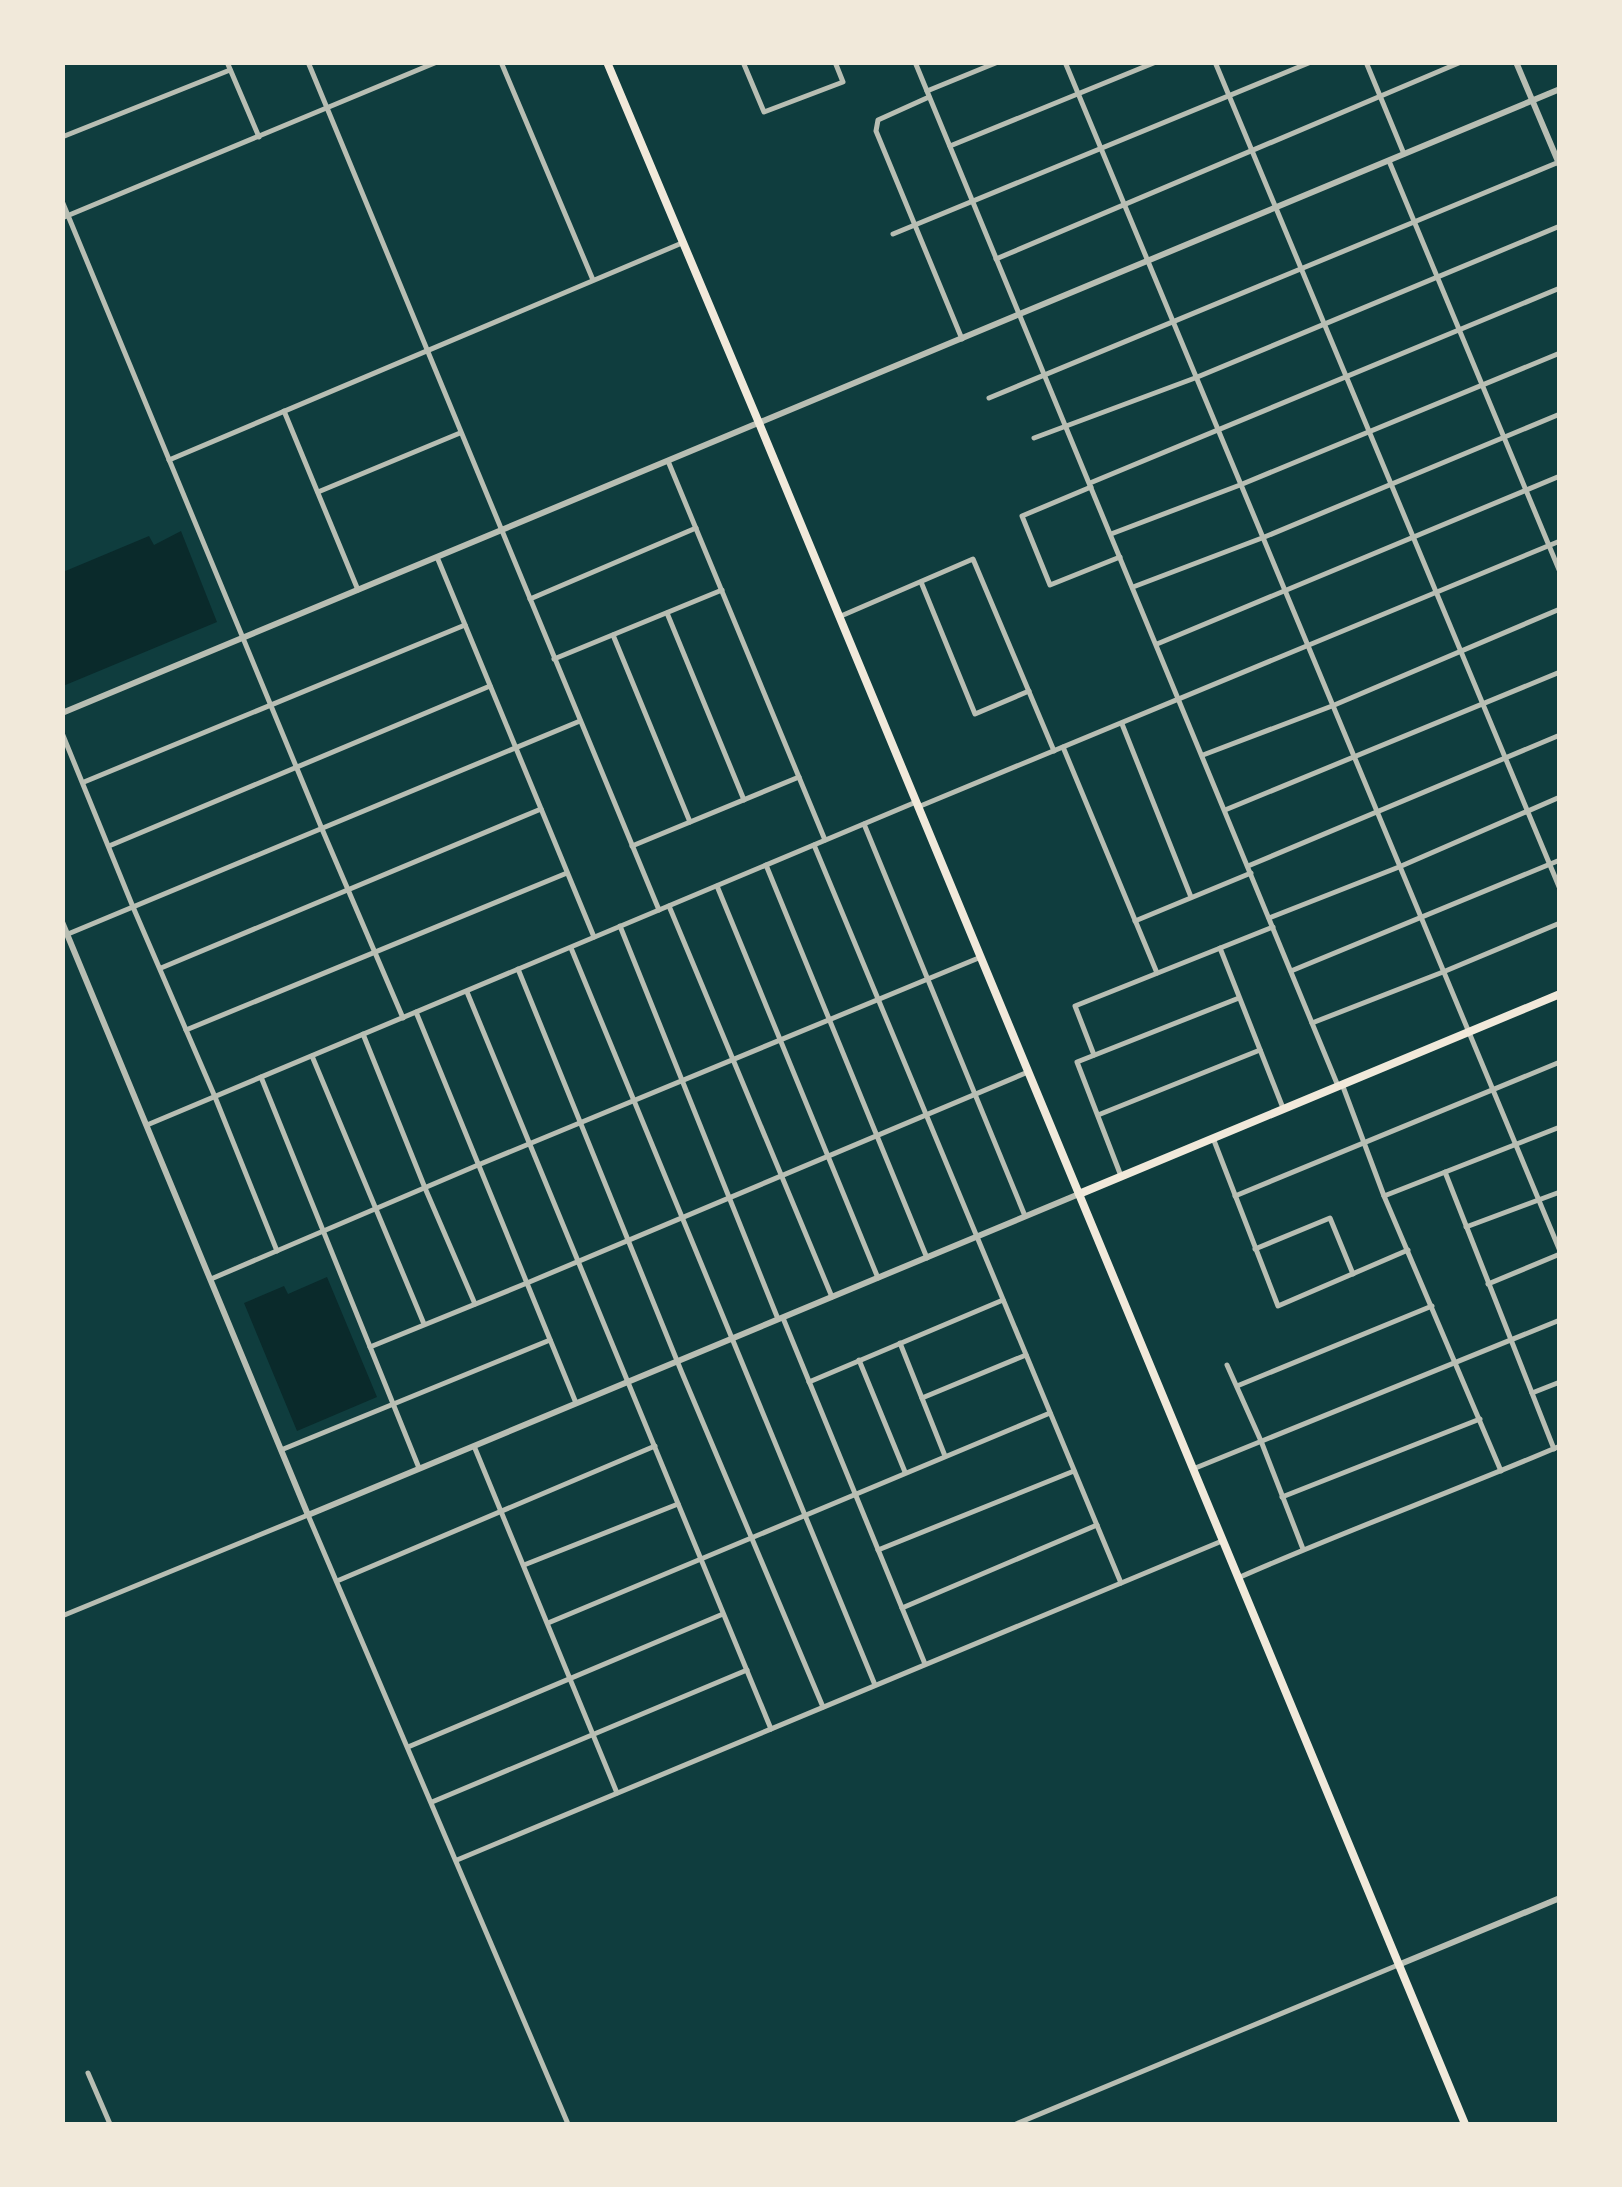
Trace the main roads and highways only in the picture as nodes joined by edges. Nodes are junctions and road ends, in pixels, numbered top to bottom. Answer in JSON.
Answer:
{"nodes":[{"id":1,"x":607,"y":62,"type":"edge"},
{"id":2,"x":1560,"y":994,"type":"edge"},
{"id":3,"x":1079,"y":1194,"type":"junction"},
{"id":4,"x":1465,"y":2124,"type":"edge"}],
"edges":[{"from":1,"to":3,"type":"main road"},
{"from":2,"to":3,"type":"main road"},
{"from":3,"to":4,"type":"main road"}]}
